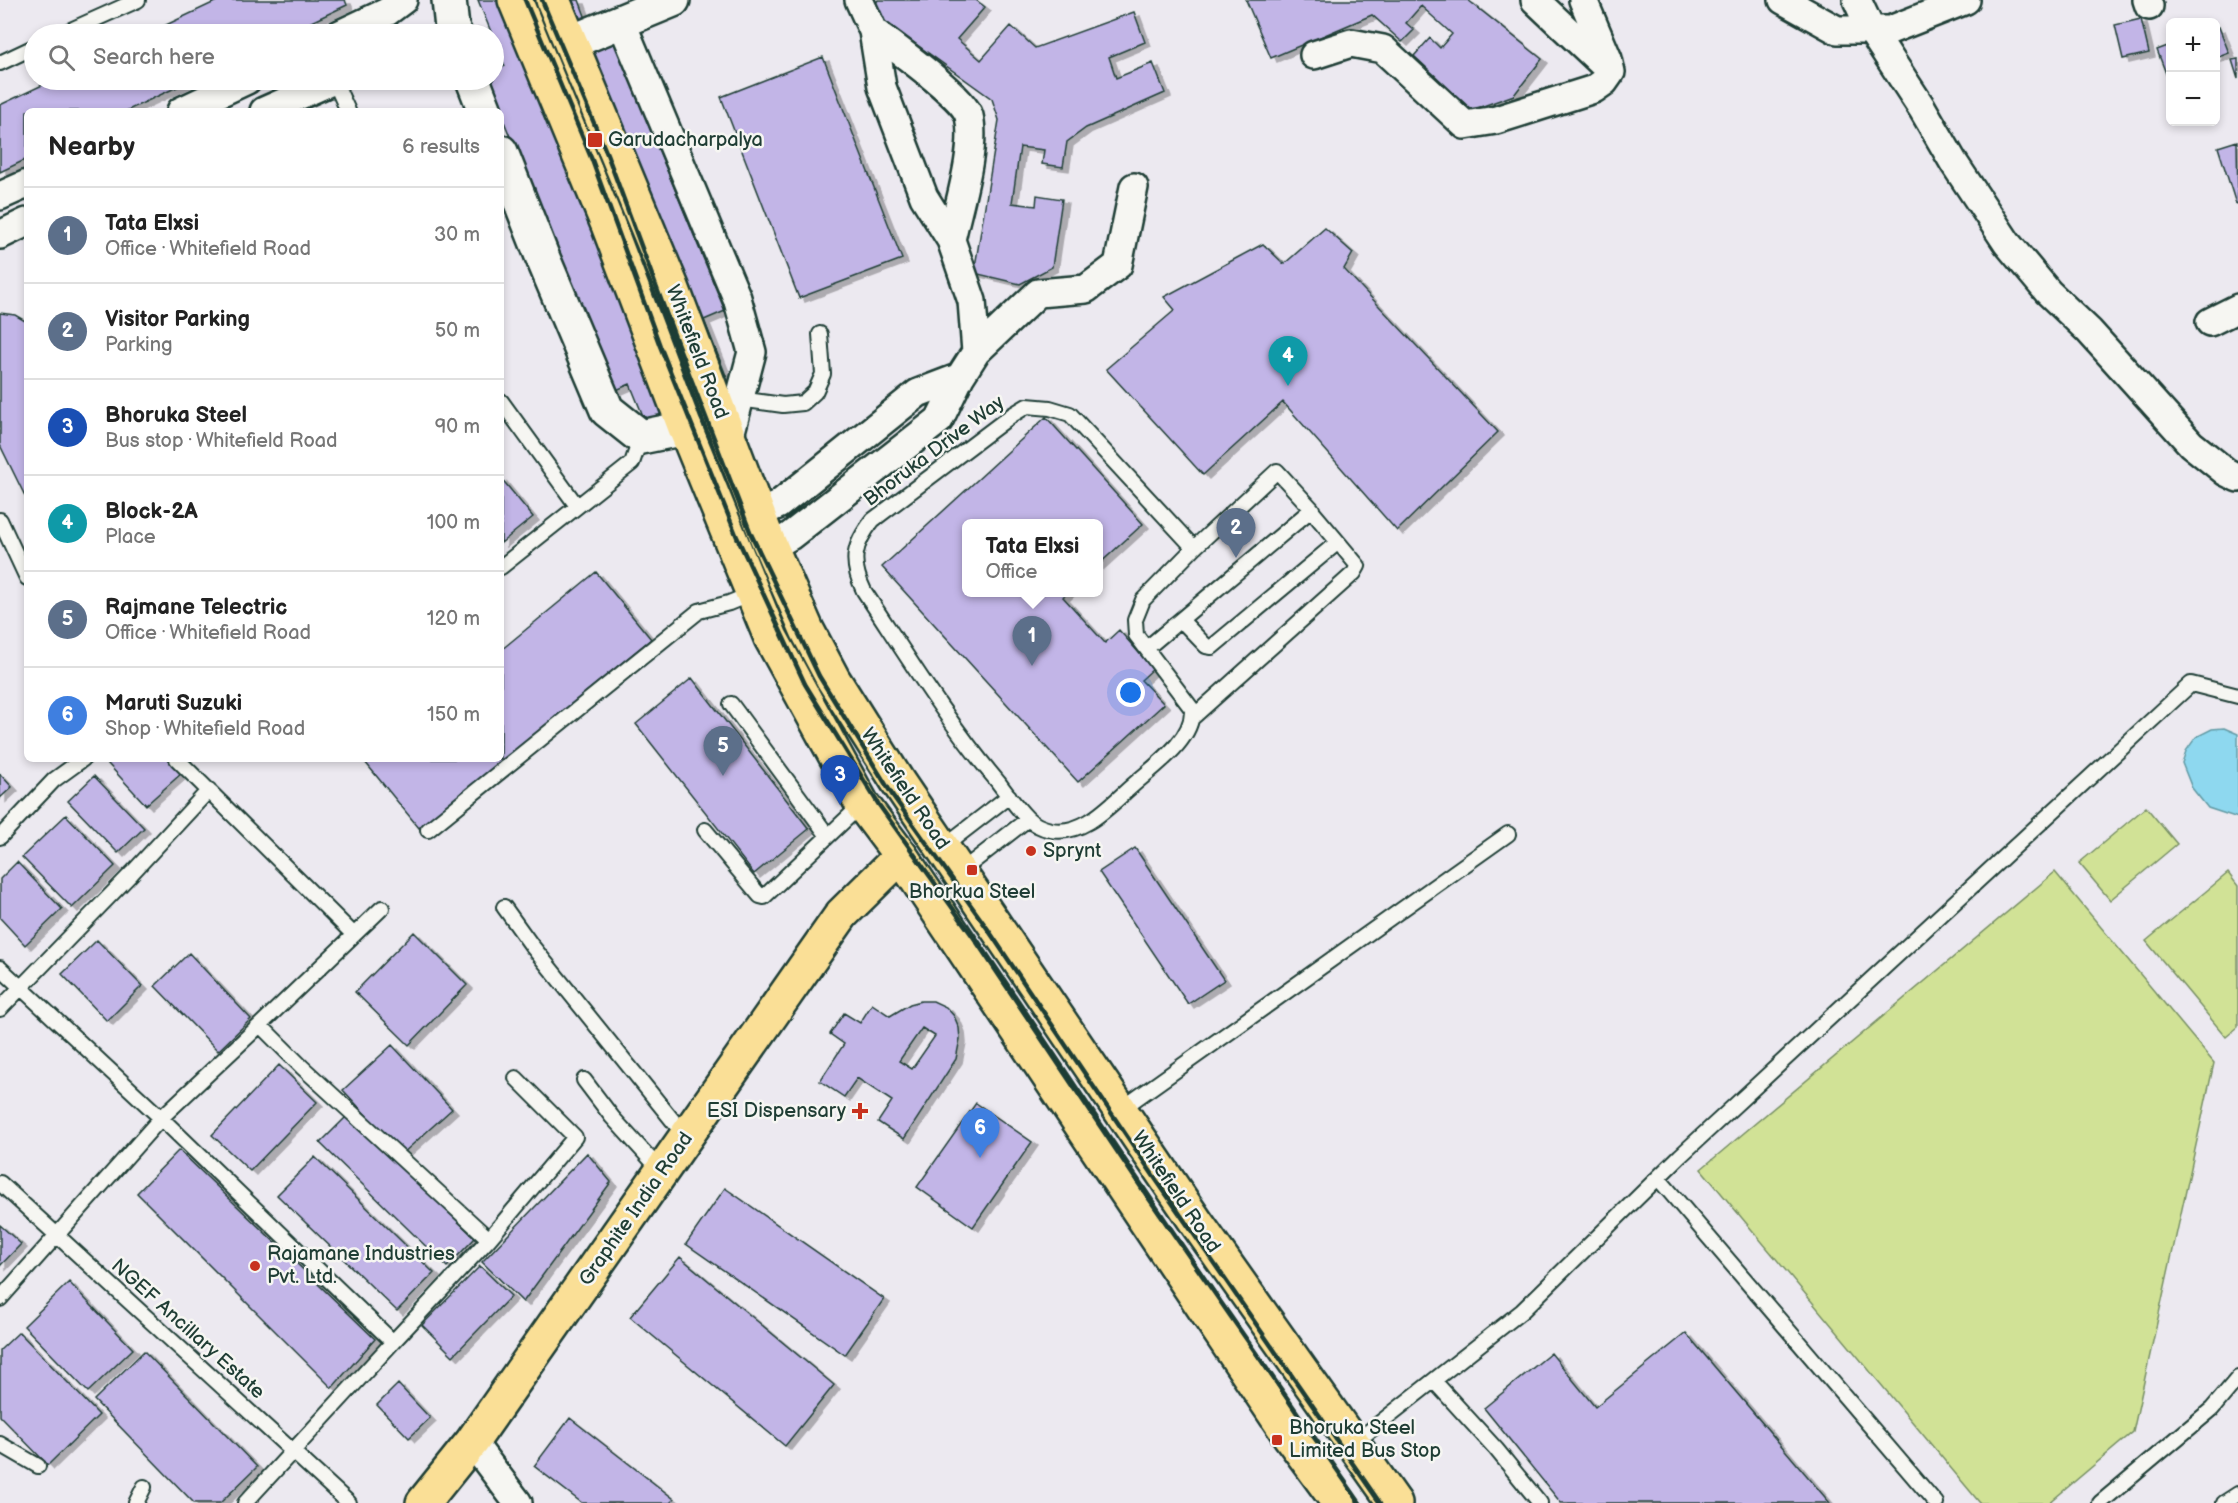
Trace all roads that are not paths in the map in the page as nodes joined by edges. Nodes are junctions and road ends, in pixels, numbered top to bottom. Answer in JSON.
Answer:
{"nodes":[{"id":1,"x":138,"y":0,"type":"edge"},
{"id":2,"x":404,"y":0,"type":"edge"},
{"id":3,"x":514,"y":0,"type":"edge"},
{"id":4,"x":554,"y":0,"type":"edge"},
{"id":5,"x":673,"y":0,"type":"edge"},
{"id":6,"x":859,"y":0,"type":"edge"},
{"id":7,"x":1535,"y":0,"type":"edge"},
{"id":8,"x":1583,"y":0,"type":"edge"},
{"id":9,"x":1783,"y":0,"type":"edge"},
{"id":10,"x":1857,"y":0,"type":"edge"},
{"id":11,"x":1966,"y":0,"type":"edge"},
{"id":12,"x":621,"y":21,"type":"junction"},
{"id":13,"x":84,"y":24,"type":"edge"},
{"id":14,"x":361,"y":24,"type":"edge"},
{"id":15,"x":1870,"y":30,"type":"junction"},
{"id":16,"x":873,"y":31,"type":"junction"},
{"id":17,"x":571,"y":42,"type":"junction"},
{"id":18,"x":24,"y":52,"type":"edge"},
{"id":19,"x":1314,"y":55,"type":"dead end"},
{"id":20,"x":0,"y":63,"type":"edge"},
{"id":21,"x":1611,"y":72,"type":"junction"},
{"id":22,"x":226,"y":90,"type":"edge"},
{"id":23,"x":311,"y":90,"type":"edge"},
{"id":24,"x":339,"y":90,"type":"edge"},
{"id":25,"x":476,"y":90,"type":"edge"},
{"id":26,"x":188,"y":108,"type":"edge"},
{"id":27,"x":271,"y":108,"type":"edge"},
{"id":28,"x":347,"y":108,"type":"edge"},
{"id":29,"x":484,"y":108,"type":"edge"},
{"id":30,"x":504,"y":160,"type":"edge"},
{"id":31,"x":24,"y":185,"type":"edge"},
{"id":32,"x":1134,"y":187,"type":"dead end"},
{"id":33,"x":0,"y":196,"type":"edge"},
{"id":34,"x":24,"y":223,"type":"edge"},
{"id":35,"x":0,"y":235,"type":"edge"},
{"id":36,"x":951,"y":240,"type":"junction"},
{"id":37,"x":2238,"y":309,"type":"edge"},
{"id":38,"x":2210,"y":322,"type":"dead end"},
{"id":39,"x":820,"y":334,"type":"dead end"},
{"id":40,"x":976,"y":352,"type":"junction"},
{"id":41,"x":960,"y":377,"type":"junction"},
{"id":42,"x":739,"y":399,"type":"junction"},
{"id":43,"x":504,"y":405,"type":"edge"},
{"id":44,"x":685,"y":428,"type":"junction"},
{"id":45,"x":640,"y":437,"type":"junction"},
{"id":46,"x":729,"y":439,"type":"junction"},
{"id":47,"x":2238,"y":478,"type":"edge"},
{"id":48,"x":577,"y":506,"type":"junction"},
{"id":49,"x":1311,"y":510,"type":"junction"},
{"id":50,"x":758,"y":514,"type":"junction"},
{"id":51,"x":0,"y":520,"type":"edge"},
{"id":52,"x":1338,"y":542,"type":"junction"},
{"id":53,"x":771,"y":547,"type":"junction"},
{"id":54,"x":1194,"y":548,"type":"junction"},
{"id":55,"x":504,"y":565,"type":"edge"},
{"id":56,"x":24,"y":572,"type":"edge"},
{"id":57,"x":751,"y":594,"type":"junction"},
{"id":58,"x":1181,"y":620,"type":"junction"},
{"id":59,"x":1147,"y":648,"type":"junction"},
{"id":60,"x":2238,"y":696,"type":"edge"},
{"id":61,"x":845,"y":698,"type":"junction"},
{"id":62,"x":731,"y":704,"type":"dead end"},
{"id":63,"x":814,"y":718,"type":"junction"},
{"id":64,"x":1192,"y":718,"type":"junction"},
{"id":65,"x":78,"y":762,"type":"edge"},
{"id":66,"x":180,"y":762,"type":"edge"},
{"id":67,"x":209,"y":790,"type":"junction"},
{"id":68,"x":1009,"y":796,"type":"junction"},
{"id":69,"x":862,"y":804,"type":"junction"},
{"id":70,"x":1028,"y":819,"type":"junction"},
{"id":71,"x":428,"y":830,"type":"dead end"},
{"id":72,"x":705,"y":830,"type":"dead end"},
{"id":73,"x":1508,"y":834,"type":"dead end"},
{"id":74,"x":828,"y":836,"type":"junction"},
{"id":75,"x":0,"y":837,"type":"edge"},
{"id":76,"x":901,"y":856,"type":"junction"},
{"id":77,"x":952,"y":859,"type":"junction"},
{"id":78,"x":504,"y":907,"type":"dead end"},
{"id":79,"x":382,"y":908,"type":"dead end"},
{"id":80,"x":354,"y":935,"type":"junction"},
{"id":81,"x":0,"y":968,"type":"edge"},
{"id":82,"x":20,"y":988,"type":"junction"},
{"id":83,"x":0,"y":1009,"type":"edge"},
{"id":84,"x":260,"y":1025,"type":"junction"},
{"id":85,"x":516,"y":1078,"type":"dead end"},
{"id":86,"x":584,"y":1080,"type":"dead end"},
{"id":87,"x":1120,"y":1110,"type":"junction"},
{"id":88,"x":160,"y":1118,"type":"junction"},
{"id":89,"x":686,"y":1137,"type":"junction"},
{"id":90,"x":663,"y":1172,"type":"junction"},
{"id":91,"x":1658,"y":1178,"type":"junction"},
{"id":92,"x":0,"y":1183,"type":"edge"},
{"id":93,"x":57,"y":1235,"type":"junction"},
{"id":94,"x":489,"y":1239,"type":"junction"},
{"id":95,"x":0,"y":1299,"type":"edge"},
{"id":96,"x":393,"y":1342,"type":"junction"},
{"id":97,"x":2238,"y":1380,"type":"edge"},
{"id":98,"x":1434,"y":1381,"type":"junction"},
{"id":99,"x":472,"y":1442,"type":"junction"},
{"id":100,"x":0,"y":1444,"type":"edge"},
{"id":101,"x":1353,"y":1444,"type":"junction"},
{"id":102,"x":293,"y":1452,"type":"junction"},
{"id":103,"x":38,"y":1466,"type":"dead end"},
{"id":104,"x":144,"y":1487,"type":"dead end"},
{"id":105,"x":2238,"y":1494,"type":"edge"},
{"id":106,"x":136,"y":1503,"type":"edge"},
{"id":107,"x":244,"y":1503,"type":"edge"},
{"id":108,"x":349,"y":1503,"type":"edge"},
{"id":109,"x":423,"y":1503,"type":"edge"},
{"id":110,"x":518,"y":1503,"type":"edge"},
{"id":111,"x":1338,"y":1503,"type":"edge"},
{"id":112,"x":1395,"y":1503,"type":"edge"},
{"id":113,"x":1540,"y":1503,"type":"edge"},
{"id":114,"x":1936,"y":1503,"type":"edge"},
{"id":115,"x":2100,"y":1503,"type":"edge"},
{"id":116,"x":2224,"y":1503,"type":"edge"}],
"edges":[{"from":1,"to":13,"type":"lane"},
{"from":2,"to":14,"type":"street"},
{"from":3,"to":44,"type":"main road","name":"Whitefield Road"},
{"from":4,"to":17,"type":"main road","name":"Whitefield Road"},
{"from":5,"to":12,"type":"street"},
{"from":6,"to":16,"type":"street"},
{"from":7,"to":21,"type":"street"},
{"from":8,"to":21,"type":"street"},
{"from":9,"to":15,"type":"street"},
{"from":10,"to":15,"type":"street"},
{"from":11,"to":15,"type":"street"},
{"from":12,"to":17,"type":"street"},
{"from":12,"to":42,"type":"street"},
{"from":15,"to":47,"type":"street"},
{"from":16,"to":36,"type":"street"},
{"from":16,"to":36,"type":"street"},
{"from":17,"to":46,"type":"main road","name":"Whitefield Road"},
{"from":18,"to":20,"type":"lane"},
{"from":19,"to":21,"type":"street"},
{"from":22,"to":26,"type":"street"},
{"from":23,"to":27,"type":"street"},
{"from":24,"to":28,"type":"lane"},
{"from":25,"to":29,"type":"street"},
{"from":30,"to":45,"type":"street"},
{"from":31,"to":33,"type":"street"},
{"from":32,"to":40,"type":"street"},
{"from":34,"to":35,"type":"street"},
{"from":36,"to":40,"type":"street"},
{"from":37,"to":38,"type":"street"},
{"from":39,"to":42,"type":"lane"},
{"from":40,"to":41,"type":"street"},
{"from":41,"to":50,"type":"street"},
{"from":41,"to":53,"type":"street"},
{"from":42,"to":46,"type":"street"},
{"from":43,"to":48,"type":"lane"},
{"from":44,"to":45,"type":"street"},
{"from":44,"to":57,"type":"main road","name":"Whitefield Road"},
{"from":45,"to":48,"type":"lane"},
{"from":46,"to":50,"type":"main road","name":"Whitefield Road"},
{"from":48,"to":55,"type":"lane"},
{"from":49,"to":52,"type":"lane"},
{"from":49,"to":54,"type":"lane"},
{"from":49,"to":58,"type":"lane"},
{"from":50,"to":53,"type":"main road","name":"Whitefield Road"},
{"from":51,"to":56,"type":"lane"},
{"from":52,"to":58,"type":"lane"},
{"from":52,"to":64,"type":"lane","name":"Bhoruka Drive Way"},
{"from":53,"to":61,"type":"main road","name":"Whitefield Road"},
{"from":54,"to":59,"type":"lane"},
{"from":54,"to":68,"type":"lane","name":"Bhoruka Drive Way"},
{"from":57,"to":63,"type":"main road","name":"Whitefield Road"},
{"from":57,"to":71,"type":"lane"},
{"from":58,"to":59,"type":"lane"},
{"from":59,"to":64,"type":"lane"},
{"from":60,"to":91,"type":"lane"},
{"from":61,"to":63,"type":"main road"},
{"from":61,"to":77,"type":"main road","name":"Whitefield Road"},
{"from":62,"to":74,"type":"lane"},
{"from":63,"to":69,"type":"main road","name":"Whitefield Road"},
{"from":64,"to":70,"type":"lane","name":"Bhoruka Drive Way"},
{"from":65,"to":75,"type":"lane"},
{"from":66,"to":67,"type":"lane"},
{"from":67,"to":80,"type":"lane"},
{"from":67,"to":82,"type":"lane"},
{"from":68,"to":70,"type":"lane","name":"Bhoruka Drive Way"},
{"from":68,"to":77,"type":"lane"},
{"from":69,"to":74,"type":"lane"},
{"from":69,"to":76,"type":"main road"},
{"from":70,"to":77,"type":"lane"},
{"from":72,"to":74,"type":"lane"},
{"from":73,"to":87,"type":"lane"},
{"from":76,"to":89,"type":"main road","name":"Graphite India Road"},
{"from":76,"to":111,"type":"main road","name":"Whitefield Road"},
{"from":77,"to":87,"type":"main road","name":"Whitefield Road"},
{"from":78,"to":89,"type":"lane"},
{"from":79,"to":80,"type":"lane"},
{"from":80,"to":84,"type":"lane"},
{"from":81,"to":82,"type":"lane"},
{"from":82,"to":83,"type":"lane"},
{"from":82,"to":88,"type":"lane"},
{"from":84,"to":88,"type":"lane"},
{"from":84,"to":94,"type":"lane"},
{"from":85,"to":94,"type":"lane"},
{"from":86,"to":90,"type":"lane"},
{"from":87,"to":101,"type":"main road","name":"Whitefield Road"},
{"from":88,"to":93,"type":"lane"},
{"from":88,"to":96,"type":"lane"},
{"from":89,"to":90,"type":"main road","name":"Graphite India Road"},
{"from":90,"to":99,"type":"main road","name":"Graphite India Road"},
{"from":91,"to":98,"type":"lane"},
{"from":91,"to":114,"type":"lane"},
{"from":92,"to":93,"type":"lane","name":"NGEF Ancillary Estate"},
{"from":93,"to":95,"type":"lane"},
{"from":93,"to":102,"type":"lane","name":"NGEF Ancillary Estate"},
{"from":94,"to":96,"type":"lane"},
{"from":96,"to":102,"type":"lane"},
{"from":97,"to":115,"type":"lane"},
{"from":98,"to":101,"type":"lane"},
{"from":98,"to":113,"type":"lane"},
{"from":99,"to":109,"type":"main road","name":"Graphite India Road"},
{"from":99,"to":110,"type":"street"},
{"from":100,"to":103,"type":"lane"},
{"from":101,"to":112,"type":"main road","name":"Whitefield Road"},
{"from":102,"to":107,"type":"lane"},
{"from":102,"to":108,"type":"lane","name":"NGEF Ancillary Estate"},
{"from":104,"to":106,"type":"lane"},
{"from":105,"to":116,"type":"lane"}]}
